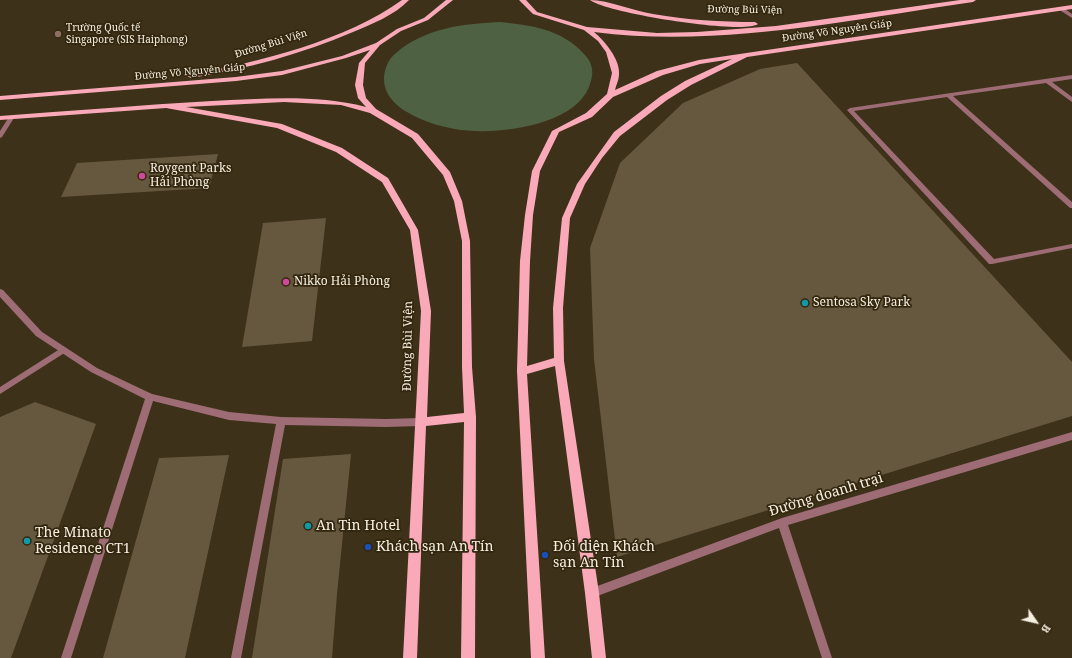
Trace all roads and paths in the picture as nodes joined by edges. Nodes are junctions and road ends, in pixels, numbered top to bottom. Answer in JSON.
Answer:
{"nodes":[{"id":1,"x":406,"y":0,"type":"edge"},
{"id":2,"x":450,"y":0,"type":"edge"},
{"id":3,"x":522,"y":0,"type":"edge"},
{"id":4,"x":593,"y":0,"type":"edge"},
{"id":5,"x":973,"y":0,"type":"edge"},
{"id":6,"x":1072,"y":7,"type":"edge"},
{"id":7,"x":1060,"y":8,"type":"junction"},
{"id":8,"x":1072,"y":16,"type":"edge"},
{"id":9,"x":803,"y":24,"type":"junction"},
{"id":10,"x":586,"y":29,"type":"junction"},
{"id":11,"x":378,"y":44,"type":"junction"},
{"id":12,"x":748,"y":54,"type":"junction"},
{"id":13,"x":1072,"y":77,"type":"edge"},
{"id":14,"x":1047,"y":81,"type":"junction"},
{"id":15,"x":111,"y":89,"type":"junction"},
{"id":16,"x":610,"y":95,"type":"junction"},
{"id":17,"x":948,"y":95,"type":"junction"},
{"id":18,"x":0,"y":98,"type":"edge"},
{"id":19,"x":1072,"y":100,"type":"edge"},
{"id":20,"x":166,"y":106,"type":"junction"},
{"id":21,"x":373,"y":111,"type":"junction"},
{"id":22,"x":0,"y":118,"type":"edge"},
{"id":23,"x":10,"y":118,"type":"junction"},
{"id":24,"x":0,"y":136,"type":"edge"},
{"id":25,"x":1072,"y":206,"type":"edge"},
{"id":26,"x":1072,"y":246,"type":"edge"},
{"id":27,"x":0,"y":292,"type":"edge"},
{"id":28,"x":64,"y":350,"type":"junction"},
{"id":29,"x":559,"y":361,"type":"junction"},
{"id":30,"x":522,"y":371,"type":"junction"},
{"id":31,"x":0,"y":391,"type":"edge"},
{"id":32,"x":150,"y":397,"type":"junction"},
{"id":33,"x":470,"y":417,"type":"junction"},
{"id":34,"x":281,"y":421,"type":"junction"},
{"id":35,"x":420,"y":422,"type":"junction"},
{"id":36,"x":1072,"y":436,"type":"edge"},
{"id":37,"x":782,"y":522,"type":"junction"},
{"id":38,"x":592,"y":593,"type":"junction"},
{"id":39,"x":66,"y":658,"type":"edge"},
{"id":40,"x":236,"y":658,"type":"edge"},
{"id":41,"x":410,"y":658,"type":"edge"},
{"id":42,"x":468,"y":658,"type":"edge"},
{"id":43,"x":538,"y":658,"type":"edge"},
{"id":44,"x":599,"y":658,"type":"edge"},
{"id":45,"x":827,"y":658,"type":"edge"}],
"edges":[{"from":1,"to":15,"type":"main road","name":"Đường Bùi Viện"},
{"from":2,"to":11,"type":"main road"},
{"from":3,"to":10,"type":"main road"},
{"from":4,"to":9,"type":"main road","name":"Đường Bùi Viện"},
{"from":5,"to":9,"type":"main road","name":"Đường Võ Nguyên Giáp"},
{"from":6,"to":7,"type":"main road","name":"Đường Võ Nguyên Giáp"},
{"from":7,"to":8,"type":"street"},
{"from":7,"to":12,"type":"main road","name":"Đường Võ Nguyên Giáp"},
{"from":9,"to":10,"type":"main road","name":"Đường Võ Nguyên Giáp"},
{"from":10,"to":16,"type":"main road"},
{"from":11,"to":15,"type":"main road","name":"Đường Võ Nguyên Giáp"},
{"from":11,"to":21,"type":"main road"},
{"from":12,"to":16,"type":"main road","name":"Đường Võ Nguyên Giáp"},
{"from":12,"to":29,"type":"main road"},
{"from":13,"to":14,"type":"street"},
{"from":14,"to":17,"type":"street"},
{"from":14,"to":19,"type":"street"},
{"from":15,"to":18,"type":"main road","name":"Đường Võ Nguyên Giáp"},
{"from":16,"to":30,"type":"main road"},
{"from":17,"to":25,"type":"street"},
{"from":17,"to":26,"type":"street"},
{"from":20,"to":21,"type":"main road"},
{"from":20,"to":23,"type":"main road"},
{"from":20,"to":35,"type":"main road","name":"Đường Bùi Viện"},
{"from":21,"to":33,"type":"main road"},
{"from":22,"to":23,"type":"main road"},
{"from":23,"to":24,"type":"street"},
{"from":27,"to":28,"type":"street"},
{"from":28,"to":31,"type":"street"},
{"from":28,"to":32,"type":"street"},
{"from":29,"to":30,"type":"main road"},
{"from":29,"to":38,"type":"main road"},
{"from":30,"to":43,"type":"main road"},
{"from":32,"to":34,"type":"street"},
{"from":32,"to":39,"type":"street"},
{"from":33,"to":35,"type":"main road"},
{"from":33,"to":42,"type":"main road"},
{"from":34,"to":35,"type":"street"},
{"from":34,"to":40,"type":"street"},
{"from":35,"to":41,"type":"main road","name":"Đường Bùi Viện"},
{"from":36,"to":37,"type":"street","name":"Đường doanh trại"},
{"from":37,"to":38,"type":"street","name":"Đường doanh trại"},
{"from":37,"to":45,"type":"street"},
{"from":38,"to":44,"type":"main road"}]}
